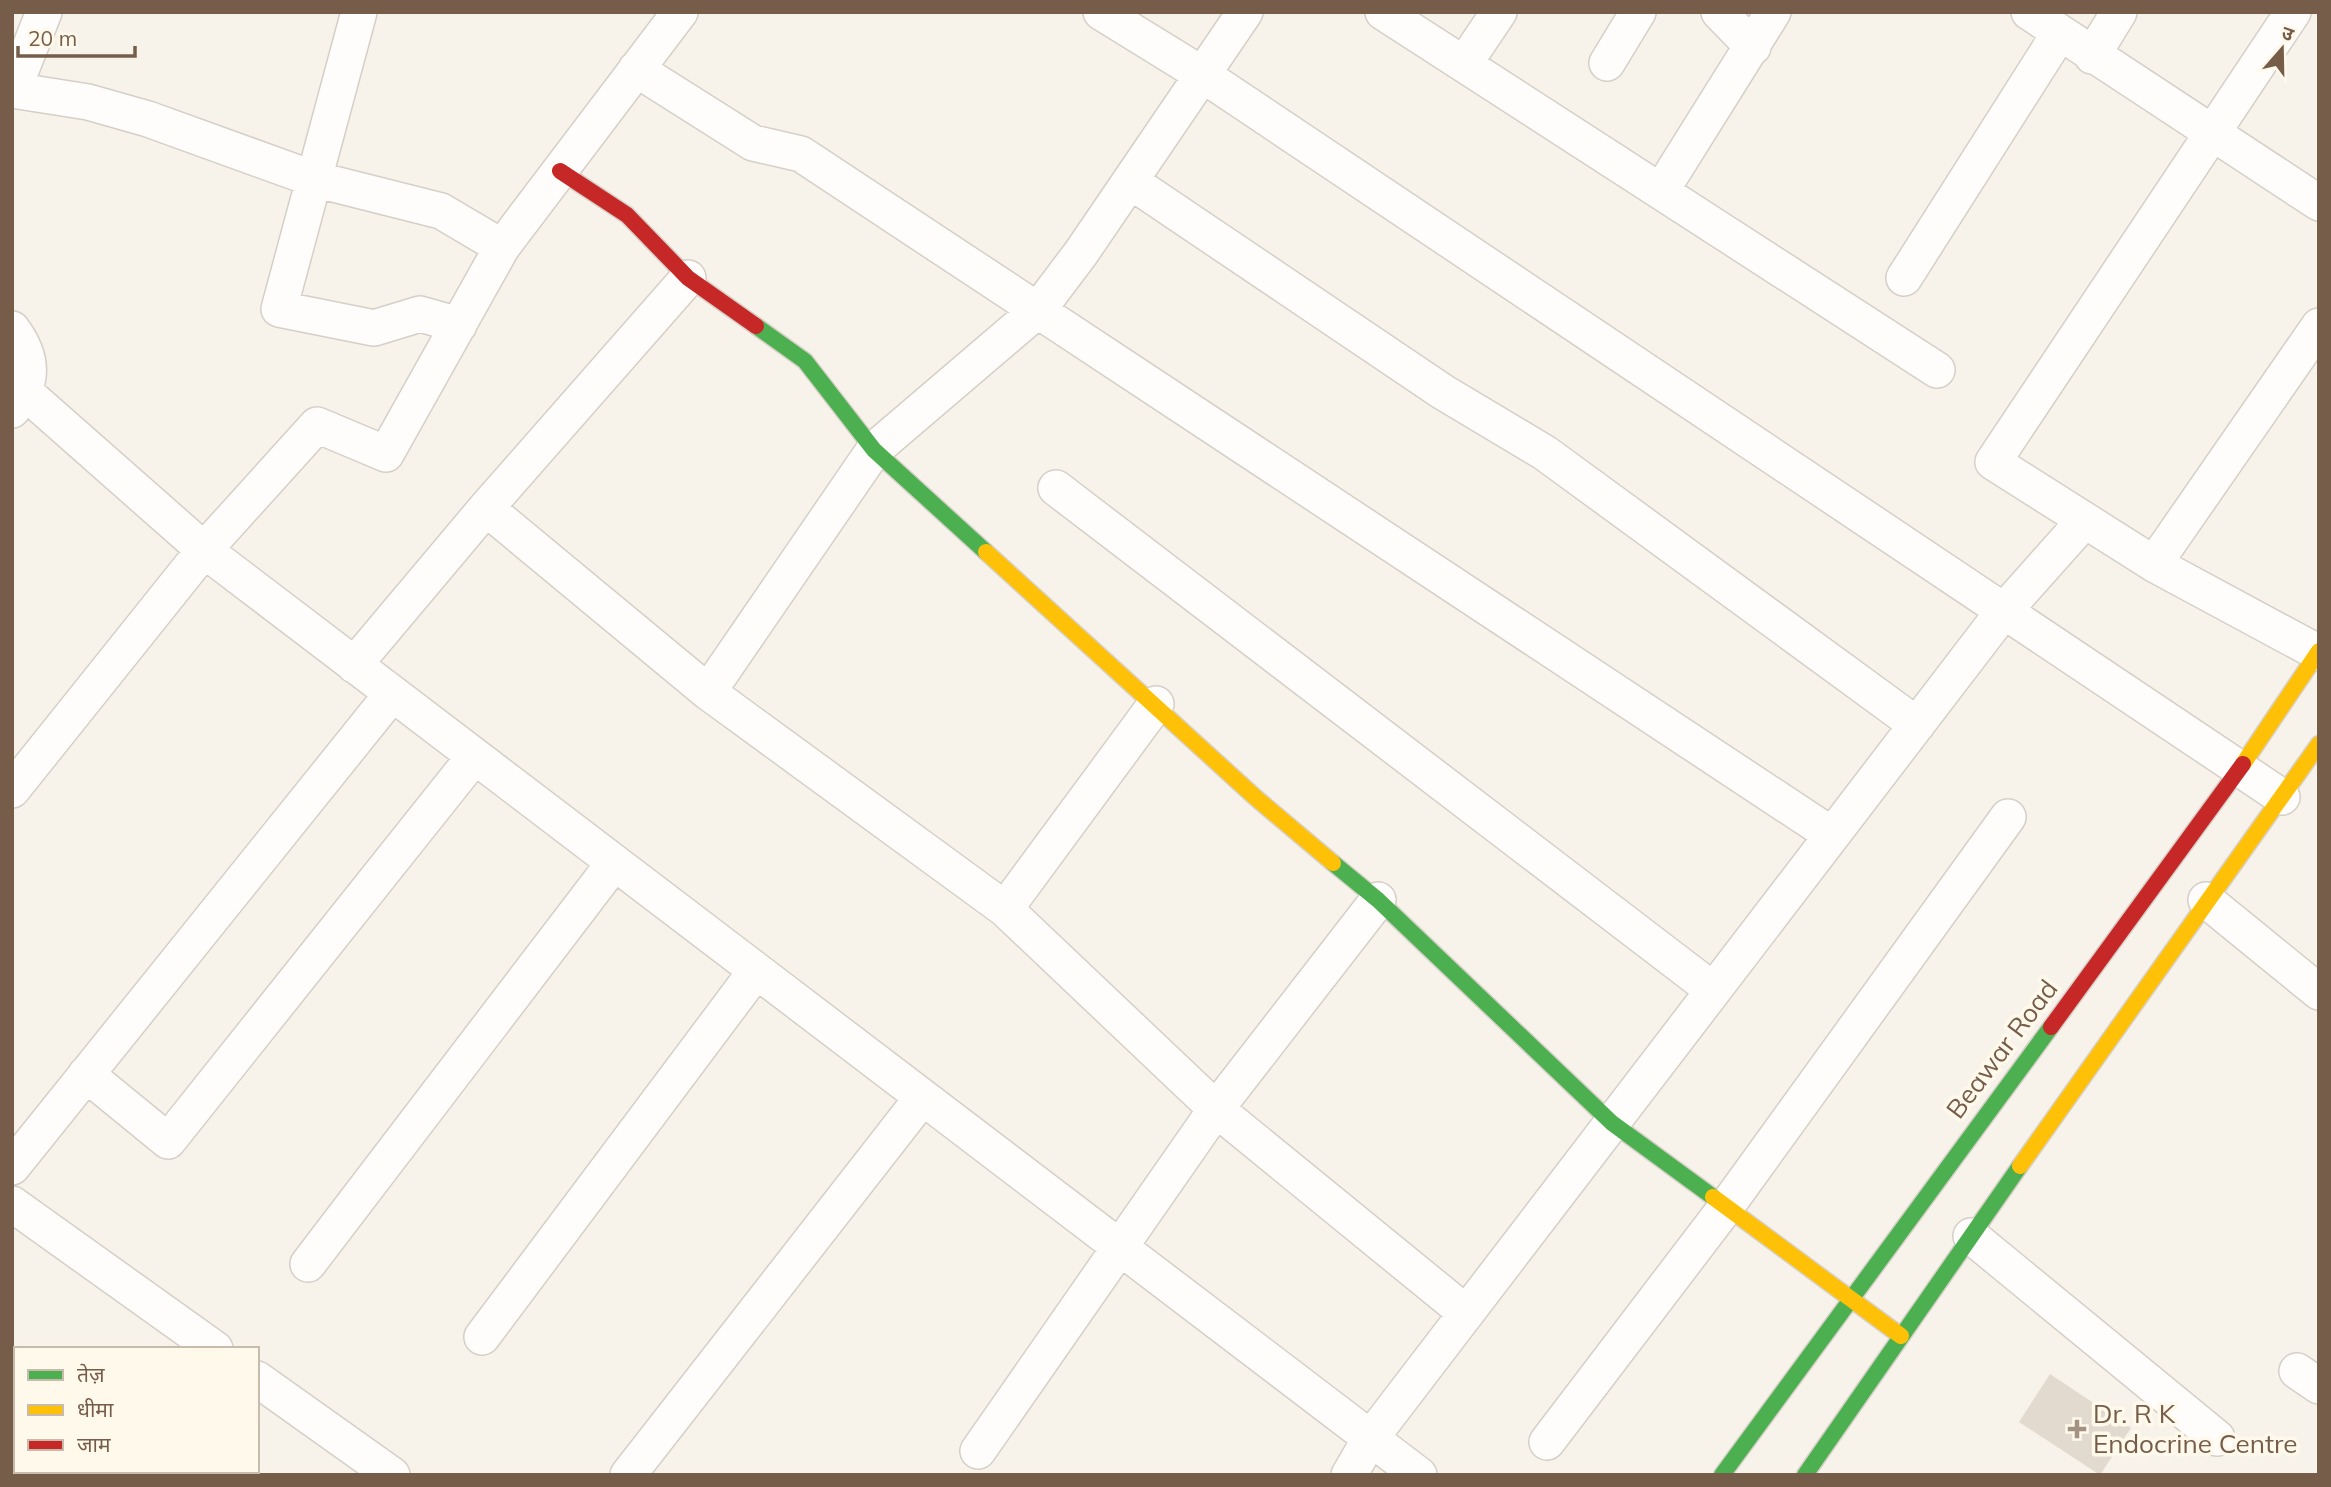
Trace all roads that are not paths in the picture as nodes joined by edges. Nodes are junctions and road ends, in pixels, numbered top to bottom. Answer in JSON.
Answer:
{"nodes":[{"id":1,"x":44,"y":12,"type":"edge"},
{"id":2,"x":359,"y":12,"type":"edge"},
{"id":3,"x":680,"y":12,"type":"edge"},
{"id":4,"x":1101,"y":12,"type":"edge"},
{"id":5,"x":1245,"y":12,"type":"edge"},
{"id":6,"x":1383,"y":12,"type":"edge"},
{"id":7,"x":1499,"y":12,"type":"edge"},
{"id":8,"x":1638,"y":12,"type":"edge"},
{"id":9,"x":1719,"y":12,"type":"edge"},
{"id":10,"x":1773,"y":12,"type":"edge"},
{"id":11,"x":2029,"y":12,"type":"edge"},
{"id":12,"x":2119,"y":12,"type":"edge"},
{"id":13,"x":2292,"y":12,"type":"edge"},
{"id":14,"x":2059,"y":34,"type":"junction"},
{"id":15,"x":1754,"y":47,"type":"junction"},
{"id":16,"x":2092,"y":56,"type":"junction"},
{"id":17,"x":1607,"y":63,"type":"dead end"},
{"id":18,"x":1464,"y":64,"type":"junction"},
{"id":19,"x":636,"y":69,"type":"junction"},
{"id":20,"x":1203,"y":75,"type":"junction"},
{"id":21,"x":13,"y":90,"type":"edge"},
{"id":22,"x":2211,"y":134,"type":"junction"},
{"id":23,"x":559,"y":171,"type":"junction"},
{"id":24,"x":314,"y":179,"type":"junction"},
{"id":25,"x":1130,"y":181,"type":"junction"},
{"id":26,"x":1661,"y":191,"type":"junction"},
{"id":27,"x":2319,"y":203,"type":"edge"},
{"id":28,"x":502,"y":247,"type":"junction"},
{"id":29,"x":688,"y":278,"type":"junction"},
{"id":30,"x":1905,"y":278,"type":"dead end"},
{"id":31,"x":1038,"y":310,"type":"junction"},
{"id":32,"x":458,"y":325,"type":"junction"},
{"id":33,"x":2319,"y":326,"type":"edge"},
{"id":34,"x":12,"y":329,"type":"edge"},
{"id":35,"x":1937,"y":370,"type":"dead end"},
{"id":36,"x":19,"y":401,"type":"edge"},
{"id":37,"x":874,"y":450,"type":"junction"},
{"id":38,"x":1056,"y":488,"type":"dead end"},
{"id":39,"x":486,"y":508,"type":"junction"},
{"id":40,"x":2084,"y":521,"type":"junction"},
{"id":41,"x":204,"y":551,"type":"junction"},
{"id":42,"x":2154,"y":564,"type":"junction"},
{"id":43,"x":2003,"y":612,"type":"junction"},
{"id":44,"x":2318,"y":652,"type":"edge"},
{"id":45,"x":354,"y":665,"type":"junction"},
{"id":46,"x":708,"y":692,"type":"junction"},
{"id":47,"x":392,"y":694,"type":"junction"},
{"id":48,"x":1156,"y":704,"type":"junction"},
{"id":49,"x":1917,"y":724,"type":"junction"},
{"id":50,"x":2319,"y":744,"type":"edge"},
{"id":51,"x":474,"y":757,"type":"junction"},
{"id":52,"x":2240,"y":768,"type":"junction"},
{"id":53,"x":12,"y":790,"type":"edge"},
{"id":54,"x":2282,"y":797,"type":"junction"},
{"id":55,"x":2008,"y":817,"type":"dead end"},
{"id":56,"x":1832,"y":835,"type":"junction"},
{"id":57,"x":614,"y":863,"type":"junction"},
{"id":58,"x":1378,"y":900,"type":"junction"},
{"id":59,"x":2206,"y":900,"type":"junction"},
{"id":60,"x":1005,"y":909,"type":"junction"},
{"id":61,"x":756,"y":971,"type":"junction"},
{"id":62,"x":1713,"y":990,"type":"junction"},
{"id":63,"x":2319,"y":992,"type":"edge"},
{"id":64,"x":86,"y":1074,"type":"junction"},
{"id":65,"x":922,"y":1098,"type":"junction"},
{"id":66,"x":1216,"y":1109,"type":"junction"},
{"id":67,"x":1612,"y":1123,"type":"junction"},
{"id":68,"x":12,"y":1167,"type":"edge"},
{"id":69,"x":12,"y":1204,"type":"edge"},
{"id":70,"x":1726,"y":1208,"type":"junction"},
{"id":71,"x":1970,"y":1236,"type":"junction"},
{"id":72,"x":1121,"y":1249,"type":"junction"},
{"id":73,"x":308,"y":1264,"type":"dead end"},
{"id":74,"x":1849,"y":1298,"type":"junction"},
{"id":75,"x":1466,"y":1313,"type":"junction"},
{"id":76,"x":1901,"y":1336,"type":"junction"},
{"id":77,"x":482,"y":1337,"type":"dead end"},
{"id":78,"x":212,"y":1347,"type":"edge"},
{"id":79,"x":259,"y":1380,"type":"edge"},
{"id":80,"x":2217,"y":1438,"type":"dead end"},
{"id":81,"x":1370,"y":1439,"type":"junction"},
{"id":82,"x":1547,"y":1442,"type":"dead end"},
{"id":83,"x":978,"y":1451,"type":"dead end"},
{"id":84,"x":391,"y":1475,"type":"edge"},
{"id":85,"x":628,"y":1475,"type":"edge"},
{"id":86,"x":1349,"y":1475,"type":"edge"},
{"id":87,"x":1419,"y":1475,"type":"edge"},
{"id":88,"x":1721,"y":1475,"type":"edge"},
{"id":89,"x":1805,"y":1475,"type":"edge"}],
"edges":[{"from":1,"to":21,"type":"street"},
{"from":2,"to":24,"type":"street"},
{"from":3,"to":19,"type":"street"},
{"from":4,"to":20,"type":"street"},
{"from":5,"to":20,"type":"street"},
{"from":6,"to":18,"type":"street"},
{"from":7,"to":18,"type":"street"},
{"from":8,"to":17,"type":"street"},
{"from":9,"to":15,"type":"street"},
{"from":10,"to":15,"type":"street"},
{"from":11,"to":14,"type":"street"},
{"from":12,"to":16,"type":"street"},
{"from":13,"to":22,"type":"street"},
{"from":14,"to":16,"type":"street"},
{"from":14,"to":30,"type":"street"},
{"from":15,"to":26,"type":"street"},
{"from":16,"to":22,"type":"street"},
{"from":18,"to":26,"type":"street"},
{"from":19,"to":23,"type":"street"},
{"from":19,"to":31,"type":"street"},
{"from":20,"to":25,"type":"street"},
{"from":20,"to":43,"type":"street"},
{"from":21,"to":24,"type":"street"},
{"from":22,"to":27,"type":"street"},
{"from":22,"to":40,"type":"street"},
{"from":23,"to":28,"type":"street"},
{"from":23,"to":29,"type":"main road"},
{"from":24,"to":28,"type":"street"},
{"from":24,"to":32,"type":"street"},
{"from":25,"to":31,"type":"street"},
{"from":25,"to":49,"type":"street"},
{"from":26,"to":35,"type":"street"},
{"from":28,"to":32,"type":"street"},
{"from":29,"to":37,"type":"main road"},
{"from":29,"to":39,"type":"street"},
{"from":31,"to":37,"type":"street"},
{"from":31,"to":56,"type":"street"},
{"from":32,"to":41,"type":"street"},
{"from":33,"to":42,"type":"street"},
{"from":34,"to":36,"type":"street"},
{"from":36,"to":41,"type":"street"},
{"from":37,"to":46,"type":"street"},
{"from":37,"to":48,"type":"main road"},
{"from":38,"to":62,"type":"street"},
{"from":39,"to":45,"type":"street"},
{"from":39,"to":46,"type":"street"},
{"from":40,"to":42,"type":"street"},
{"from":40,"to":43,"type":"street"},
{"from":41,"to":45,"type":"street"},
{"from":41,"to":53,"type":"street"},
{"from":42,"to":44,"type":"street"},
{"from":43,"to":49,"type":"street"},
{"from":43,"to":52,"type":"street"},
{"from":44,"to":52,"type":"main road","name":"Beawar Road"},
{"from":45,"to":47,"type":"street"},
{"from":46,"to":60,"type":"street"},
{"from":47,"to":51,"type":"street"},
{"from":47,"to":64,"type":"street"},
{"from":48,"to":58,"type":"main road"},
{"from":48,"to":60,"type":"street"},
{"from":49,"to":56,"type":"street"},
{"from":50,"to":54,"type":"main road"},
{"from":51,"to":57,"type":"street"},
{"from":51,"to":64,"type":"street"},
{"from":52,"to":54,"type":"street"},
{"from":52,"to":74,"type":"main road","name":"Beawar Road"},
{"from":54,"to":59,"type":"main road"},
{"from":55,"to":70,"type":"street"},
{"from":56,"to":62,"type":"street"},
{"from":57,"to":61,"type":"street"},
{"from":57,"to":73,"type":"street"},
{"from":58,"to":66,"type":"street"},
{"from":58,"to":67,"type":"main road"},
{"from":59,"to":63,"type":"street"},
{"from":59,"to":71,"type":"main road"},
{"from":60,"to":66,"type":"street"},
{"from":61,"to":65,"type":"street"},
{"from":61,"to":77,"type":"street"},
{"from":62,"to":67,"type":"street"},
{"from":64,"to":68,"type":"street"},
{"from":65,"to":72,"type":"street"},
{"from":65,"to":85,"type":"street"},
{"from":66,"to":72,"type":"street"},
{"from":66,"to":75,"type":"street"},
{"from":67,"to":70,"type":"main road"},
{"from":67,"to":75,"type":"street"},
{"from":69,"to":78,"type":"street"},
{"from":70,"to":74,"type":"main road"},
{"from":70,"to":82,"type":"street"},
{"from":71,"to":76,"type":"main road"},
{"from":71,"to":80,"type":"street"},
{"from":72,"to":81,"type":"street"},
{"from":72,"to":83,"type":"street"},
{"from":74,"to":76,"type":"main road"},
{"from":74,"to":88,"type":"main road","name":"Beawar Road"},
{"from":75,"to":81,"type":"street"},
{"from":76,"to":89,"type":"main road"},
{"from":79,"to":84,"type":"street"},
{"from":81,"to":86,"type":"street"},
{"from":81,"to":87,"type":"street"}]}
